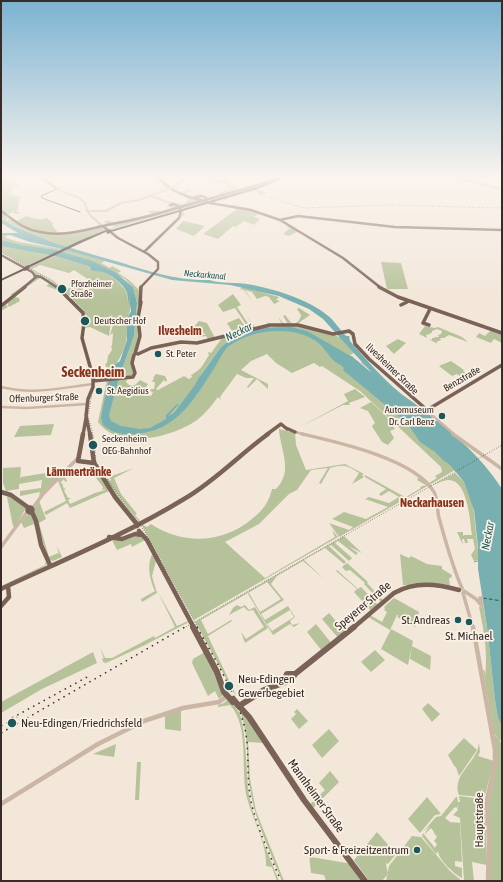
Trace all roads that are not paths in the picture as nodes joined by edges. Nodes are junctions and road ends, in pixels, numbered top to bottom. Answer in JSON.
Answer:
{"nodes":[{"id":1,"x":9,"y":217,"type":"edge"},
{"id":2,"x":93,"y":217,"type":"edge"},
{"id":3,"x":141,"y":217,"type":"edge"},
{"id":4,"x":149,"y":217,"type":"edge"},
{"id":5,"x":179,"y":217,"type":"edge"},
{"id":6,"x":274,"y":217,"type":"edge"},
{"id":7,"x":293,"y":217,"type":"edge"},
{"id":8,"x":309,"y":217,"type":"edge"},
{"id":9,"x":282,"y":220,"type":"junction"},
{"id":10,"x":105,"y":229,"type":"junction"},
{"id":11,"x":502,"y":230,"type":"edge"},
{"id":12,"x":144,"y":252,"type":"junction"},
{"id":13,"x":1,"y":254,"type":"edge"},
{"id":14,"x":18,"y":264,"type":"junction"},
{"id":15,"x":36,"y":276,"type":"junction"},
{"id":16,"x":1,"y":280,"type":"edge"},
{"id":17,"x":406,"y":302,"type":"junction"},
{"id":18,"x":401,"y":305,"type":"dead end"},
{"id":19,"x":1,"y":306,"type":"edge"},
{"id":20,"x":429,"y":310,"type":"junction"},
{"id":21,"x":423,"y":323,"type":"dead end"},
{"id":22,"x":502,"y":333,"type":"edge"},
{"id":23,"x":136,"y":354,"type":"junction"},
{"id":24,"x":502,"y":365,"type":"edge"},
{"id":25,"x":95,"y":382,"type":"junction"},
{"id":26,"x":1,"y":387,"type":"edge"},
{"id":27,"x":87,"y":404,"type":"junction"},
{"id":28,"x":1,"y":407,"type":"edge"},
{"id":29,"x":427,"y":409,"type":"junction"},
{"id":30,"x":86,"y":424,"type":"junction"},
{"id":31,"x":295,"y":432,"type":"joint"},
{"id":32,"x":79,"y":460,"type":"junction"},
{"id":33,"x":93,"y":462,"type":"junction"},
{"id":34,"x":502,"y":469,"type":"edge"},
{"id":35,"x":1,"y":492,"type":"edge"},
{"id":36,"x":29,"y":511,"type":"junction"},
{"id":37,"x":138,"y":529,"type":"junction"},
{"id":38,"x":113,"y":536,"type":"junction"},
{"id":39,"x":1,"y":547,"type":"edge"},
{"id":40,"x":49,"y":563,"type":"junction"},
{"id":41,"x":7,"y":588,"type":"edge"},
{"id":42,"x":462,"y":591,"type":"junction"},
{"id":43,"x":482,"y":598,"type":"dead end"},
{"id":44,"x":1,"y":606,"type":"edge"},
{"id":45,"x":235,"y":703,"type":"junction"},
{"id":46,"x":1,"y":804,"type":"edge"},
{"id":47,"x":366,"y":881,"type":"edge"},
{"id":48,"x":488,"y":881,"type":"edge"}],
"edges":[{"from":1,"to":10,"type":"main road"},
{"from":2,"to":10,"type":"street"},
{"from":3,"to":10,"type":"main road"},
{"from":4,"to":10,"type":"highway"},
{"from":5,"to":12,"type":"main road"},
{"from":6,"to":9,"type":"main road","bridge":true},
{"from":7,"to":9,"type":"main road"},
{"from":8,"to":11,"type":"main road"},
{"from":9,"to":17,"type":"main road"},
{"from":10,"to":12,"type":"main road"},
{"from":10,"to":14,"type":"highway"},
{"from":12,"to":23,"type":"main road"},
{"from":13,"to":14,"type":"main road"},
{"from":14,"to":15,"type":"main road"},
{"from":14,"to":16,"type":"highway"},
{"from":15,"to":19,"type":"main road"},
{"from":15,"to":25,"type":"main road"},
{"from":17,"to":18,"type":"main road"},
{"from":17,"to":20,"type":"main road"},
{"from":20,"to":21,"type":"main road"},
{"from":20,"to":22,"type":"main road"},
{"from":23,"to":25,"type":"main road"},
{"from":23,"to":29,"type":"main road","name":"Ilvesheimer Straße"},
{"from":24,"to":29,"type":"main road","name":"Benzstraße"},
{"from":25,"to":26,"type":"street"},
{"from":25,"to":27,"type":"main road"},
{"from":27,"to":28,"type":"street","name":"Offenburger Straße"},
{"from":27,"to":30,"type":"main road"},
{"from":29,"to":34,"type":"street","name":"Ilvesheimer Straße"},
{"from":30,"to":32,"type":"main road"},
{"from":30,"to":33,"type":"main road"},
{"from":31,"to":38,"type":"main road"},
{"from":31,"to":42,"type":"street","name":"Hauptstraße"},
{"from":32,"to":33,"type":"main road"},
{"from":32,"to":36,"type":"street"},
{"from":33,"to":37,"type":"main road","name":"Mannheimer Straße"},
{"from":35,"to":36,"type":"main road"},
{"from":36,"to":39,"type":"street"},
{"from":36,"to":40,"type":"main road"},
{"from":37,"to":38,"type":"main road"},
{"from":37,"to":45,"type":"main road","name":"Mannheimer Straße"},
{"from":38,"to":40,"type":"main road"},
{"from":40,"to":41,"type":"main road"},
{"from":41,"to":44,"type":"main road"},
{"from":42,"to":43,"type":"street","name":"Speyerer Straße"},
{"from":42,"to":45,"type":"main road","name":"Speyerer Straße"},
{"from":42,"to":48,"type":"street","name":"Hauptstraße"},
{"from":45,"to":46,"type":"street"},
{"from":45,"to":47,"type":"main road","name":"Mannheimer Straße"}]}
